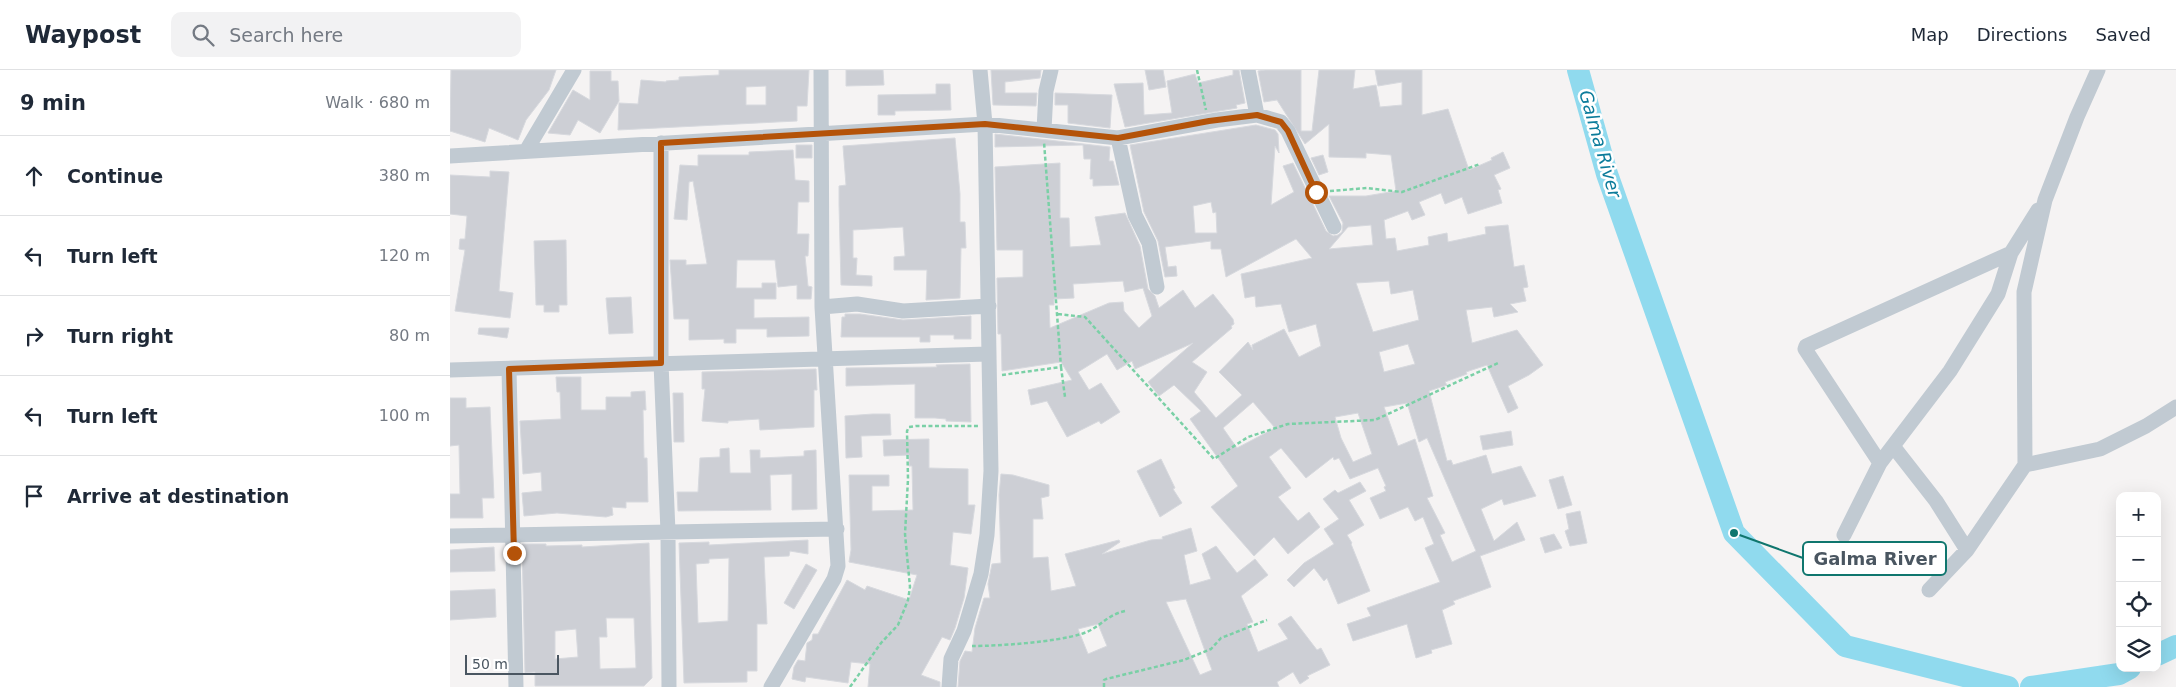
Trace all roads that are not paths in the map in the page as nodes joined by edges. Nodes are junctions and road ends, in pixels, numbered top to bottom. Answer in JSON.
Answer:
{"nodes":[{"id":1,"x":574,"y":70,"type":"edge"},
{"id":2,"x":821,"y":70,"type":"edge"},
{"id":3,"x":980,"y":70,"type":"edge"},
{"id":4,"x":1051,"y":70,"type":"edge"},
{"id":5,"x":1248,"y":70,"type":"edge"},
{"id":6,"x":2098,"y":70,"type":"edge"},
{"id":7,"x":1257,"y":115,"type":"junction"},
{"id":8,"x":985,"y":124,"type":"junction"},
{"id":9,"x":1044,"y":130,"type":"junction"},
{"id":10,"x":823,"y":134,"type":"junction"},
{"id":11,"x":1118,"y":138,"type":"junction"},
{"id":12,"x":661,"y":143,"type":"junction"},
{"id":13,"x":526,"y":151,"type":"junction"},
{"id":14,"x":450,"y":156,"type":"edge"},
{"id":15,"x":2044,"y":200,"type":"junction"},
{"id":16,"x":1334,"y":227,"type":"dead end"},
{"id":17,"x":2011,"y":253,"type":"junction"},
{"id":18,"x":1157,"y":287,"type":"dead end"},
{"id":19,"x":988,"y":306,"type":"junction"},
{"id":20,"x":822,"y":307,"type":"junction"},
{"id":21,"x":988,"y":354,"type":"junction"},
{"id":22,"x":826,"y":357,"type":"junction"},
{"id":23,"x":661,"y":363,"type":"junction"},
{"id":24,"x":509,"y":369,"type":"junction"},
{"id":25,"x":450,"y":370,"type":"edge"},
{"id":26,"x":2176,"y":407,"type":"edge"},
{"id":27,"x":1893,"y":446,"type":"junction"},
{"id":28,"x":1880,"y":464,"type":"junction"},
{"id":29,"x":2025,"y":465,"type":"junction"},
{"id":30,"x":837,"y":529,"type":"junction"},
{"id":31,"x":668,"y":532,"type":"junction"},
{"id":32,"x":514,"y":534,"type":"junction"},
{"id":33,"x":1844,"y":535,"type":"dead end"},
{"id":34,"x":450,"y":536,"type":"edge"},
{"id":35,"x":1967,"y":550,"type":"junction"},
{"id":36,"x":1930,"y":590,"type":"dead end"},
{"id":37,"x":516,"y":687,"type":"edge"},
{"id":38,"x":669,"y":687,"type":"edge"},
{"id":39,"x":771,"y":687,"type":"edge"},
{"id":40,"x":949,"y":687,"type":"edge"}],
"edges":[{"from":1,"to":13,"type":"street"},
{"from":2,"to":10,"type":"street"},
{"from":3,"to":8,"type":"street"},
{"from":4,"to":9,"type":"street"},
{"from":5,"to":7,"type":"street"},
{"from":6,"to":15,"type":"street"},
{"from":7,"to":11,"type":"street"},
{"from":7,"to":16,"type":"street"},
{"from":8,"to":9,"type":"street"},
{"from":8,"to":10,"type":"street"},
{"from":8,"to":19,"type":"street"},
{"from":9,"to":11,"type":"street"},
{"from":10,"to":12,"type":"street"},
{"from":10,"to":20,"type":"street"},
{"from":11,"to":18,"type":"street"},
{"from":12,"to":13,"type":"street"},
{"from":12,"to":23,"type":"street"},
{"from":13,"to":14,"type":"street"},
{"from":15,"to":17,"type":"street"},
{"from":15,"to":29,"type":"street"},
{"from":17,"to":27,"type":"street"},
{"from":17,"to":28,"type":"street"},
{"from":19,"to":20,"type":"street"},
{"from":19,"to":21,"type":"street"},
{"from":20,"to":22,"type":"street"},
{"from":21,"to":22,"type":"street"},
{"from":21,"to":40,"type":"street"},
{"from":22,"to":23,"type":"street"},
{"from":22,"to":30,"type":"street"},
{"from":23,"to":24,"type":"street"},
{"from":23,"to":31,"type":"street"},
{"from":24,"to":25,"type":"street"},
{"from":24,"to":32,"type":"street"},
{"from":26,"to":29,"type":"street"},
{"from":27,"to":28,"type":"street"},
{"from":27,"to":35,"type":"street"},
{"from":28,"to":33,"type":"street"},
{"from":29,"to":35,"type":"street"},
{"from":30,"to":31,"type":"street"},
{"from":30,"to":39,"type":"street"},
{"from":31,"to":32,"type":"street"},
{"from":31,"to":38,"type":"street"},
{"from":32,"to":34,"type":"street"},
{"from":32,"to":37,"type":"street"},
{"from":35,"to":36,"type":"street"}]}
